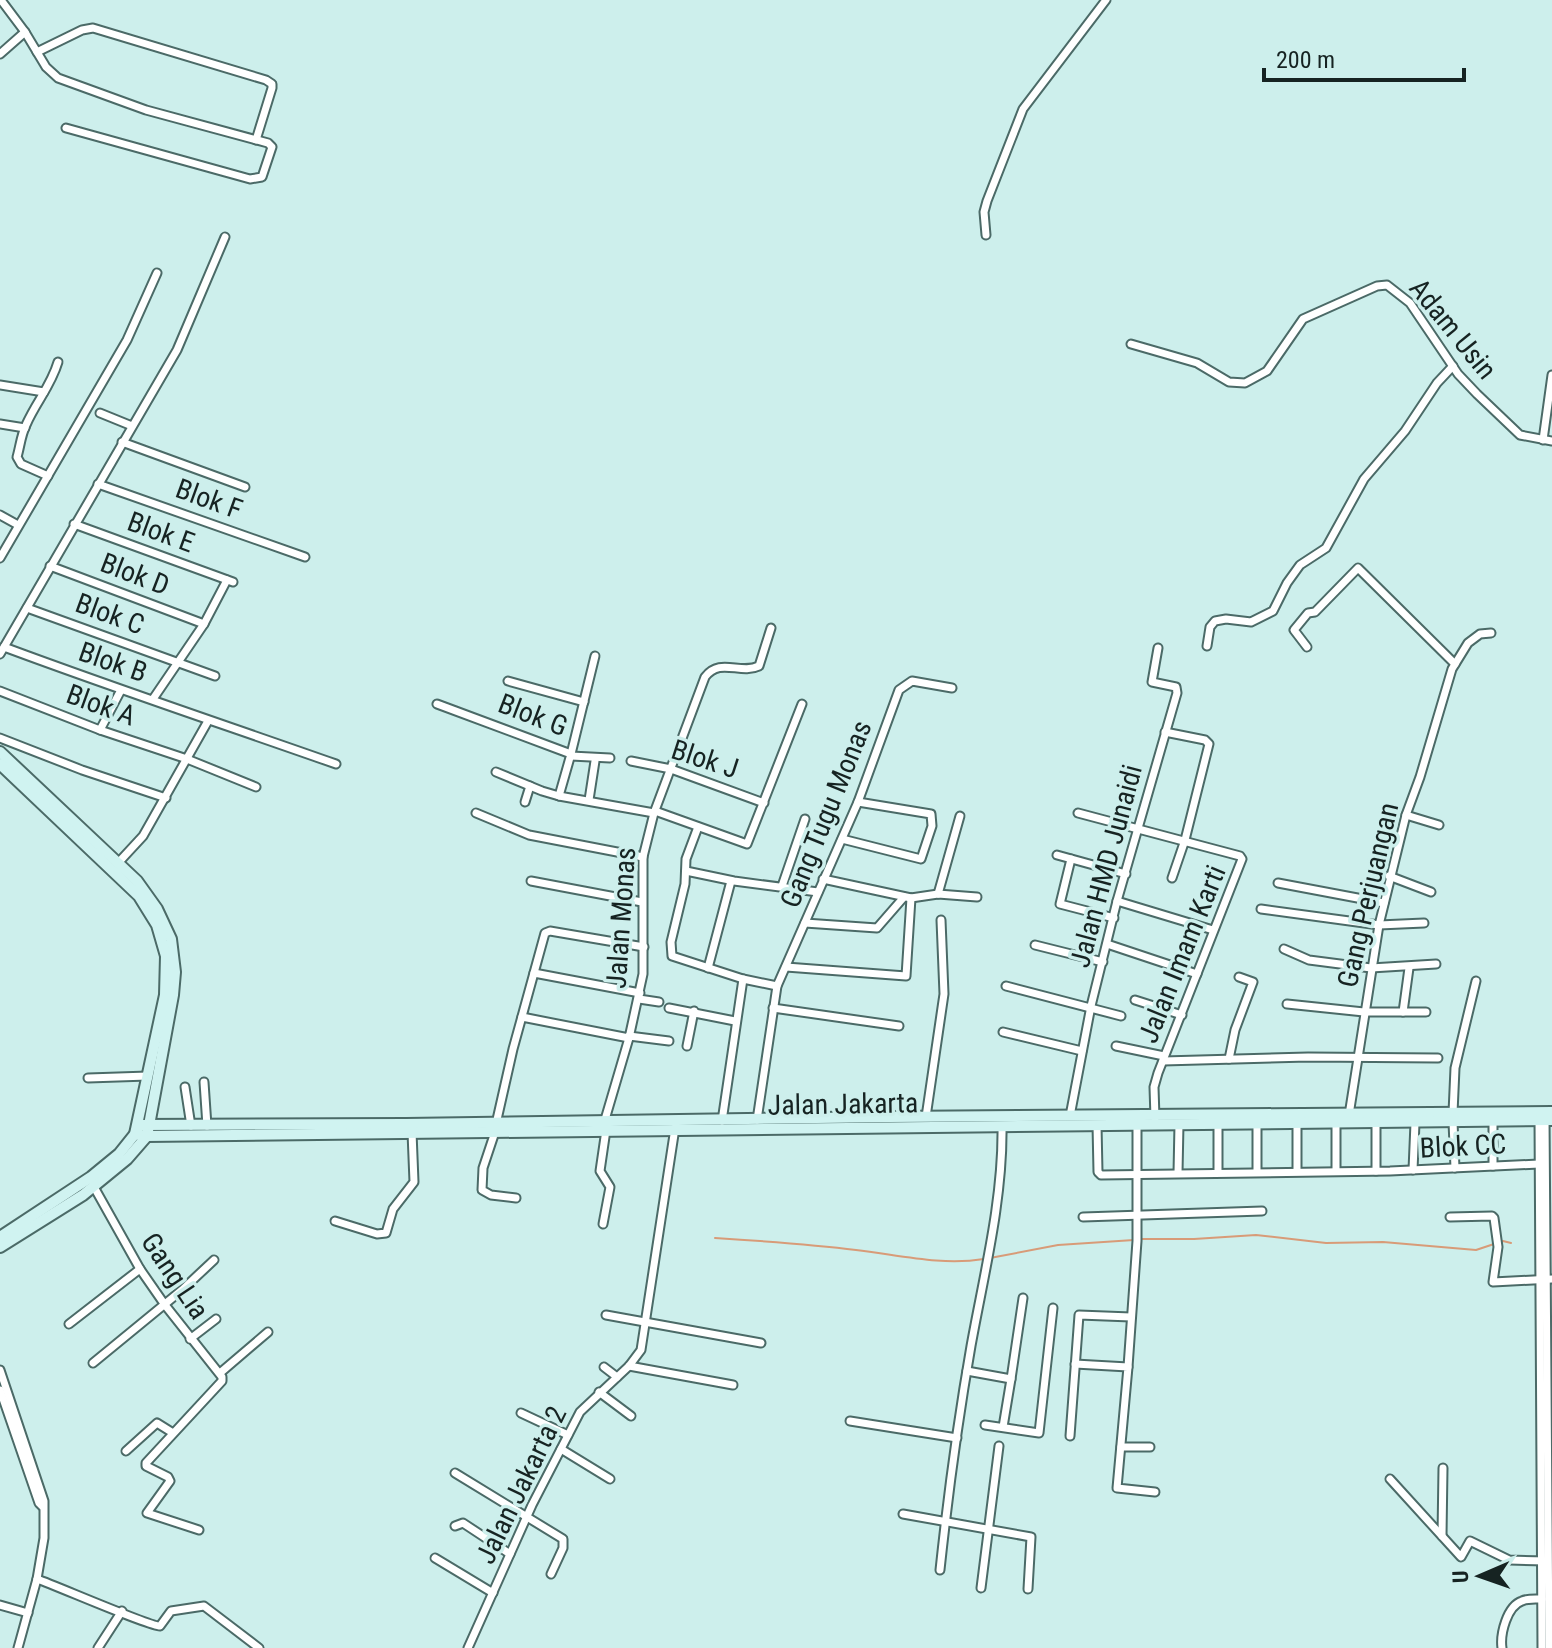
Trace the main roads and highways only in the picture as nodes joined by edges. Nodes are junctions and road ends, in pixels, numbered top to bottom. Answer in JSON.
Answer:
{"nodes":[{"id":1,"x":0,"y":752,"type":"edge"},
{"id":2,"x":0,"y":764,"type":"edge"},
{"id":3,"x":1545,"y":1116,"type":"edge"},
{"id":4,"x":1453,"y":1118,"type":"junction"},
{"id":5,"x":1155,"y":1120,"type":"junction"},
{"id":6,"x":788,"y":1124,"type":"junction"},
{"id":7,"x":675,"y":1126,"type":"junction"},
{"id":8,"x":137,"y":1129,"type":"junction"},
{"id":9,"x":224,"y":1130,"type":"junction"},
{"id":10,"x":149,"y":1131,"type":"junction"},
{"id":11,"x":47,"y":1213,"type":"junction"},
{"id":12,"x":0,"y":1237,"type":"edge"},
{"id":13,"x":0,"y":1247,"type":"edge"}],
"edges":[{"from":1,"to":10,"type":"main road"},
{"from":2,"to":8,"type":"main road"},
{"from":3,"to":4,"type":"main road","name":"Jalan Jakarta"},
{"from":3,"to":4,"type":"main road","name":"Jalan Jakarta"},
{"from":4,"to":5,"type":"main road","name":"Jalan Jakarta"},
{"from":4,"to":5,"type":"main road","name":"Jalan Jakarta"},
{"from":5,"to":6,"type":"main road","name":"Jalan Jakarta"},
{"from":5,"to":6,"type":"main road","name":"Jalan Jakarta"},
{"from":6,"to":7,"type":"main road","name":"Jalan Jakarta"},
{"from":6,"to":7,"type":"main road","name":"Jalan Jakarta"},
{"from":7,"to":9,"type":"main road","name":"Jalan Jakarta"},
{"from":8,"to":10,"type":"main road","name":"Jalan Jakarta"},
{"from":8,"to":11,"type":"main road"},
{"from":9,"to":10,"type":"main road","name":"Jalan Jakarta"},
{"from":9,"to":10,"type":"main road","name":"Jalan Jakarta"},
{"from":10,"to":11,"type":"main road"},
{"from":11,"to":12,"type":"main road"},
{"from":11,"to":13,"type":"main road"}]}
